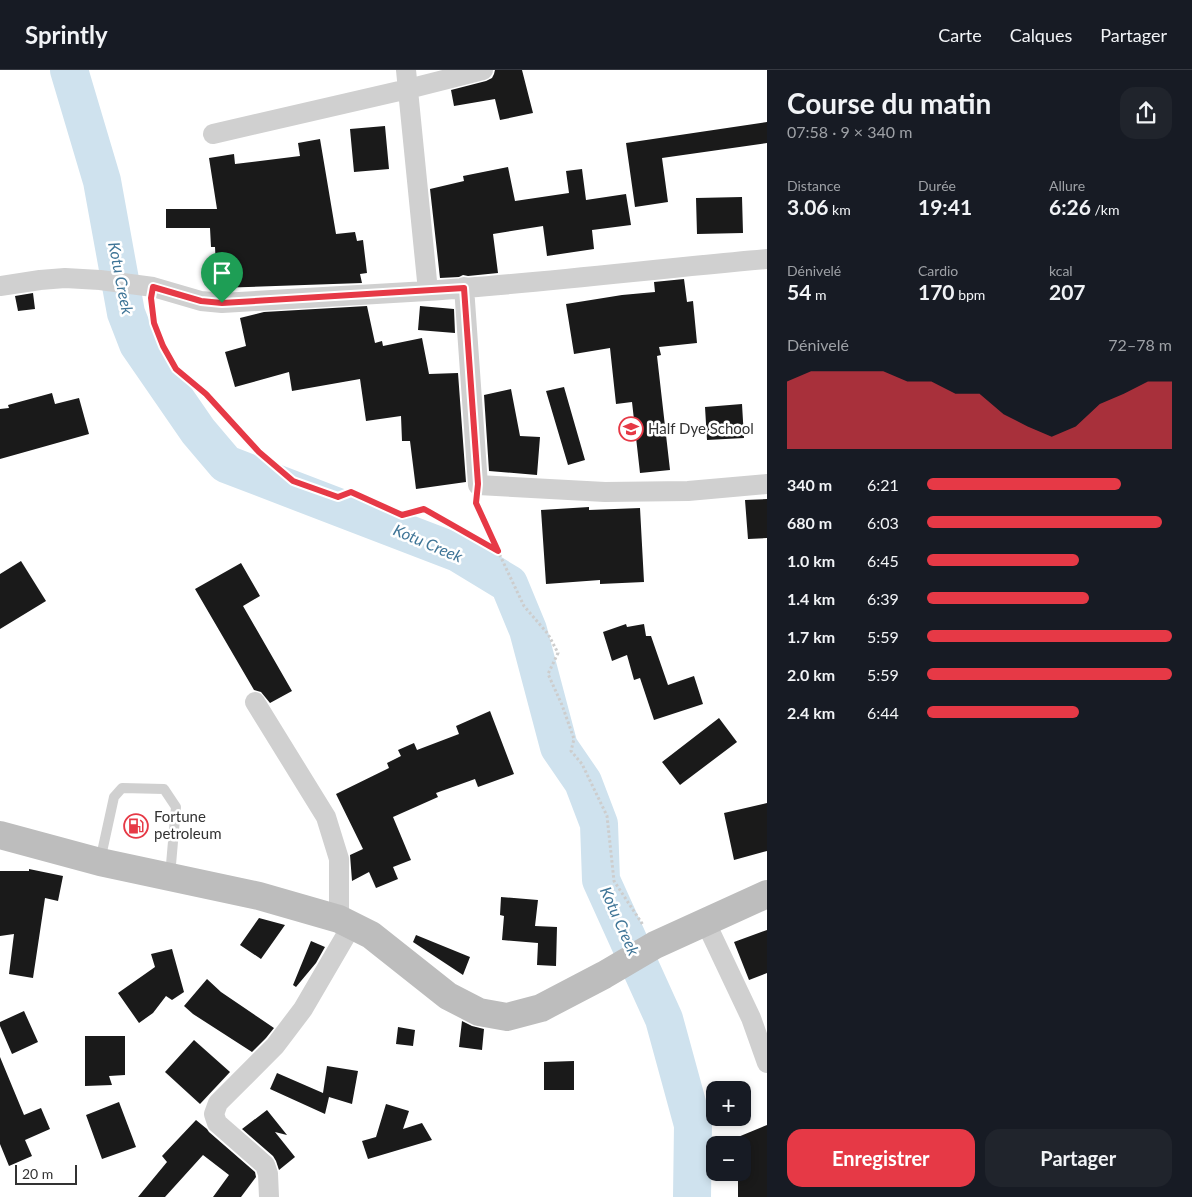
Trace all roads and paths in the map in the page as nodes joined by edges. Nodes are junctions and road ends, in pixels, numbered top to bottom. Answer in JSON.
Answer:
{"nodes":[{"id":1,"x":483,"y":70,"type":"edge"},
{"id":2,"x":407,"y":80,"type":"edge"},
{"id":3,"x":213,"y":134,"type":"dead end"},
{"id":4,"x":767,"y":259,"type":"edge"},
{"id":5,"x":0,"y":286,"type":"edge"},
{"id":6,"x":147,"y":286,"type":"junction"},
{"id":7,"x":464,"y":288,"type":"junction"},
{"id":8,"x":428,"y":291,"type":"junction"},
{"id":9,"x":478,"y":484,"type":"junction"},
{"id":10,"x":767,"y":484,"type":"edge"},
{"id":11,"x":498,"y":551,"type":"junction"},
{"id":12,"x":255,"y":702,"type":"dead end"},
{"id":13,"x":0,"y":836,"type":"edge"},
{"id":14,"x":100,"y":862,"type":"junction"},
{"id":15,"x":170,"y":876,"type":"junction"},
{"id":16,"x":767,"y":894,"type":"edge"},
{"id":17,"x":345,"y":922,"type":"junction"},
{"id":18,"x":706,"y":922,"type":"junction"},
{"id":19,"x":649,"y":948,"type":"junction"},
{"id":20,"x":767,"y":1063,"type":"edge"},
{"id":21,"x":269,"y":1197,"type":"edge"}],
"edges":[{"from":1,"to":2,"type":"street"},
{"from":2,"to":3,"type":"street"},
{"from":2,"to":8,"type":"street"},
{"from":4,"to":7,"type":"street"},
{"from":5,"to":6,"type":"street"},
{"from":6,"to":8,"type":"street"},
{"from":6,"to":11,"type":"path"},
{"from":7,"to":8,"type":"street"},
{"from":7,"to":9,"type":"street"},
{"from":9,"to":10,"type":"street"},
{"from":9,"to":11,"type":"path"},
{"from":11,"to":19,"type":"path"},
{"from":12,"to":17,"type":"street"},
{"from":13,"to":14,"type":"street"},
{"from":14,"to":15,"type":"street"},
{"from":14,"to":15,"type":"lane"},
{"from":15,"to":17,"type":"street"},
{"from":16,"to":18,"type":"street"},
{"from":17,"to":19,"type":"street"},
{"from":17,"to":21,"type":"street"},
{"from":18,"to":19,"type":"street"},
{"from":18,"to":20,"type":"street"}]}
